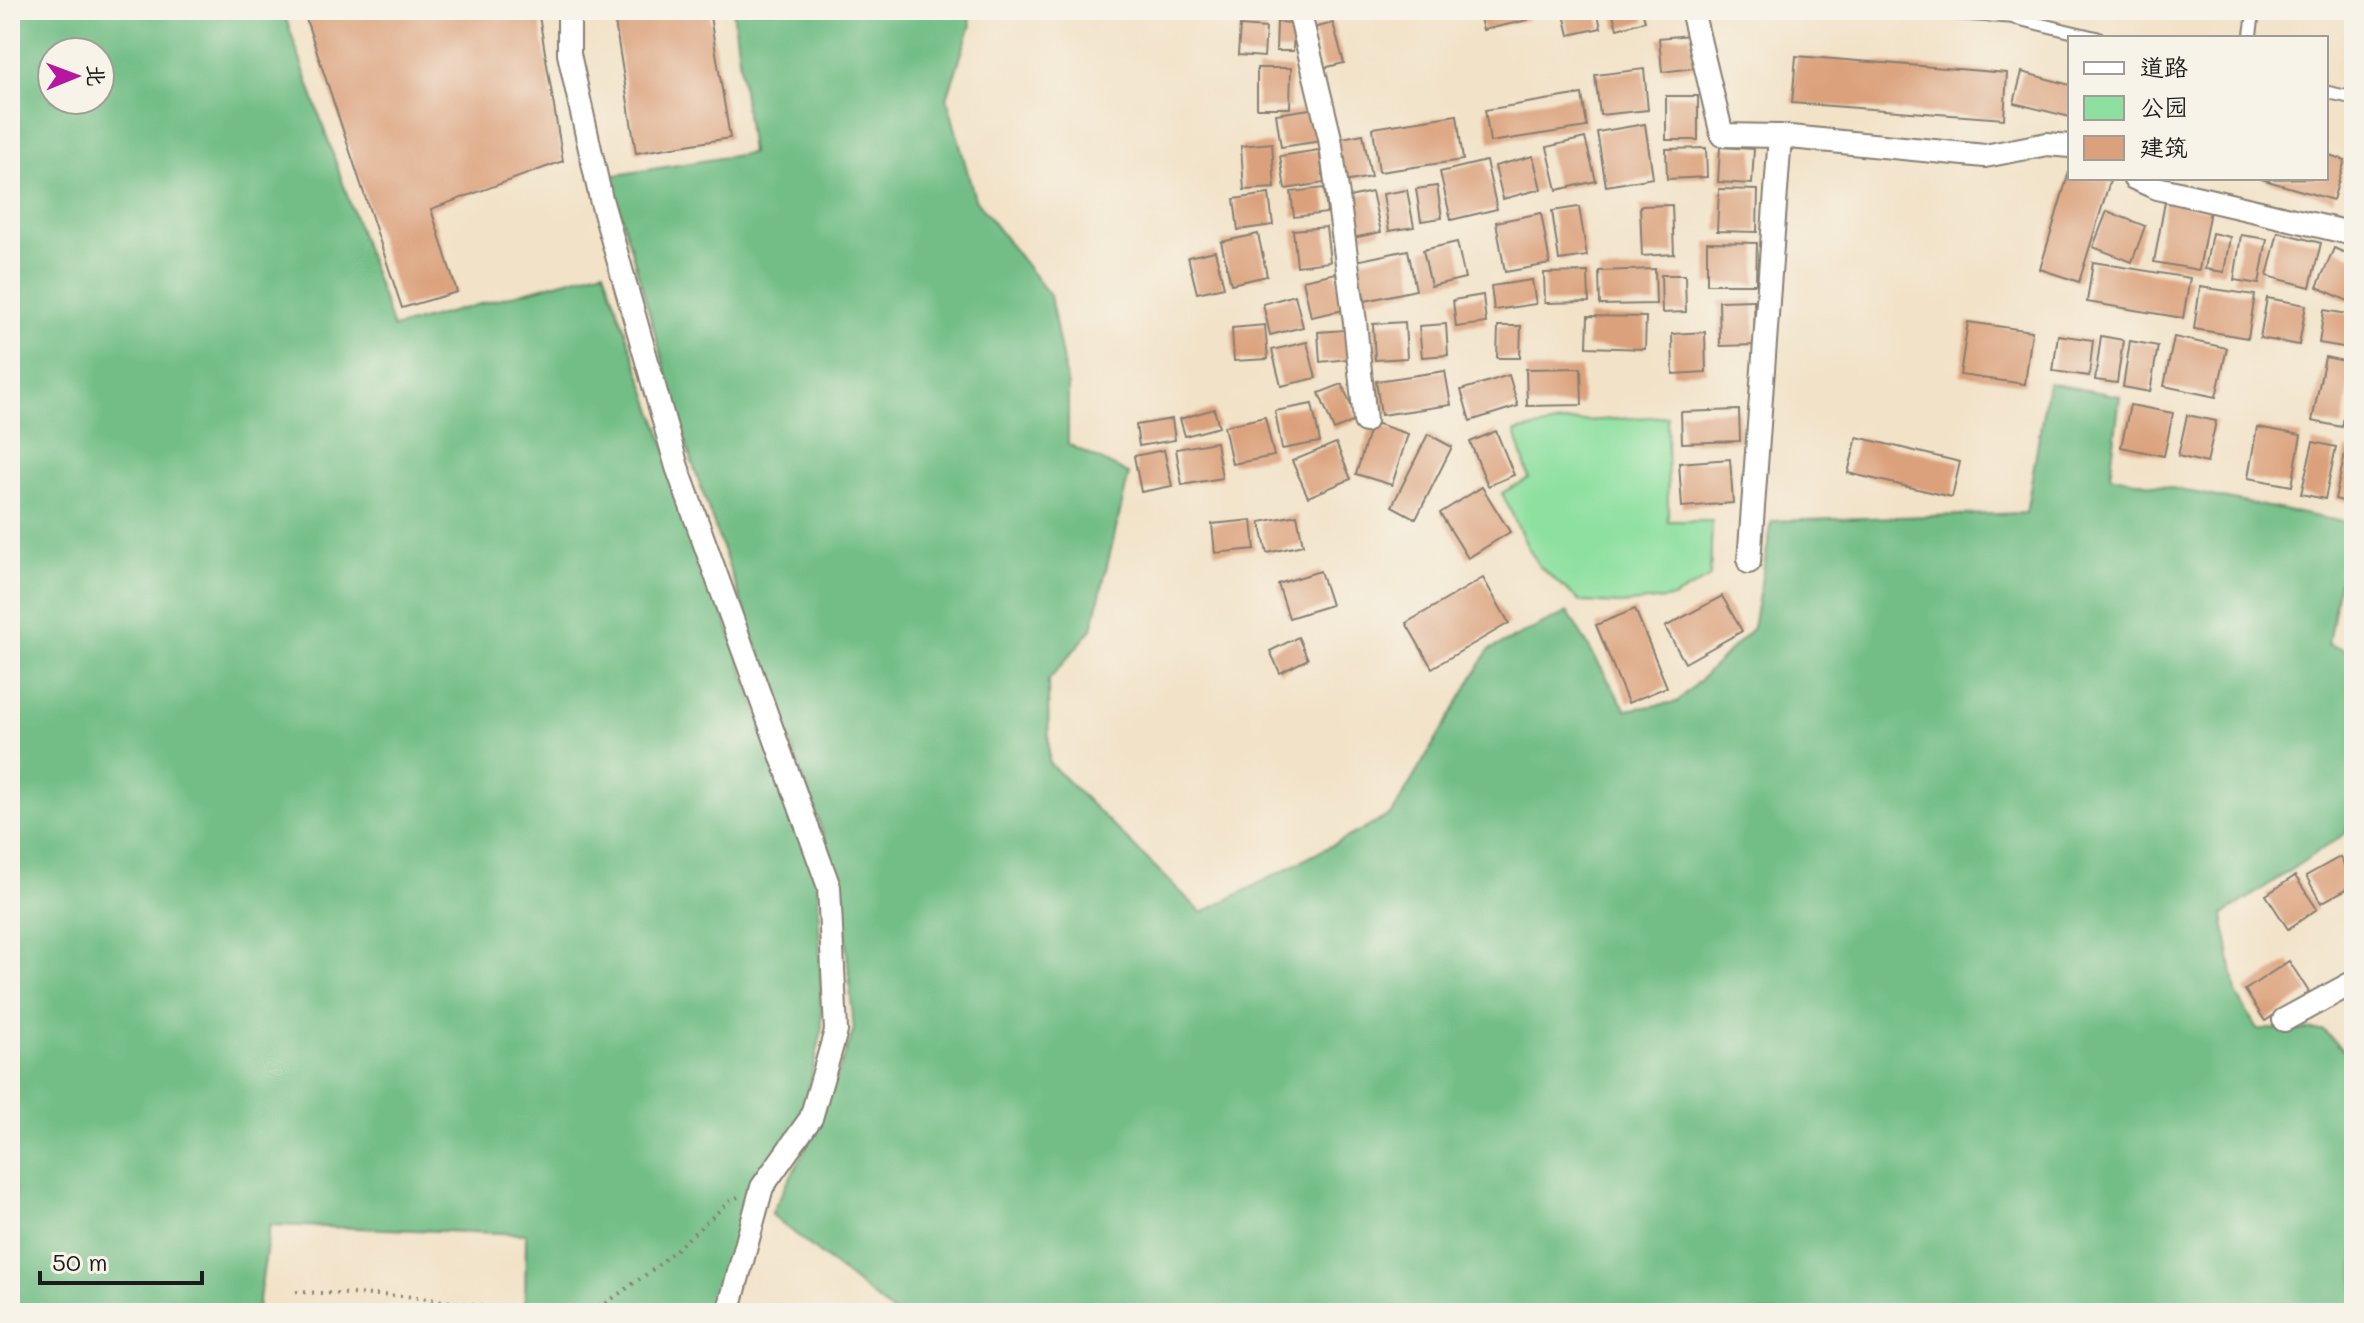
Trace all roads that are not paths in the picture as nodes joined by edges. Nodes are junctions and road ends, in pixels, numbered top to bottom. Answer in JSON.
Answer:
{"nodes":[{"id":1,"x":569,"y":10,"type":"edge"},
{"id":2,"x":1299,"y":10,"type":"edge"},
{"id":3,"x":1692,"y":10,"type":"edge"},
{"id":4,"x":1899,"y":10,"type":"edge"},
{"id":5,"x":2254,"y":10,"type":"edge"},
{"id":6,"x":2090,"y":36,"type":"edge"},
{"id":7,"x":2250,"y":36,"type":"edge"},
{"id":8,"x":2328,"y":92,"type":"edge"},
{"id":9,"x":2354,"y":98,"type":"edge"},
{"id":10,"x":1780,"y":136,"type":"junction"},
{"id":11,"x":2068,"y":146,"type":"edge"},
{"id":12,"x":2139,"y":180,"type":"edge"},
{"id":13,"x":2354,"y":234,"type":"edge"},
{"id":14,"x":1365,"y":421,"type":"dead end"},
{"id":15,"x":1749,"y":562,"type":"dead end"},
{"id":16,"x":2354,"y":982,"type":"edge"},
{"id":17,"x":2284,"y":1020,"type":"dead end"},
{"id":18,"x":728,"y":1313,"type":"edge"}],
"edges":[{"from":1,"to":18,"type":"street"},
{"from":2,"to":14,"type":"street"},
{"from":3,"to":10,"type":"street"},
{"from":4,"to":6,"type":"lane"},
{"from":5,"to":7,"type":"lane"},
{"from":8,"to":9,"type":"lane"},
{"from":10,"to":11,"type":"street"},
{"from":10,"to":15,"type":"street"},
{"from":12,"to":13,"type":"street"},
{"from":16,"to":17,"type":"street"}]}
